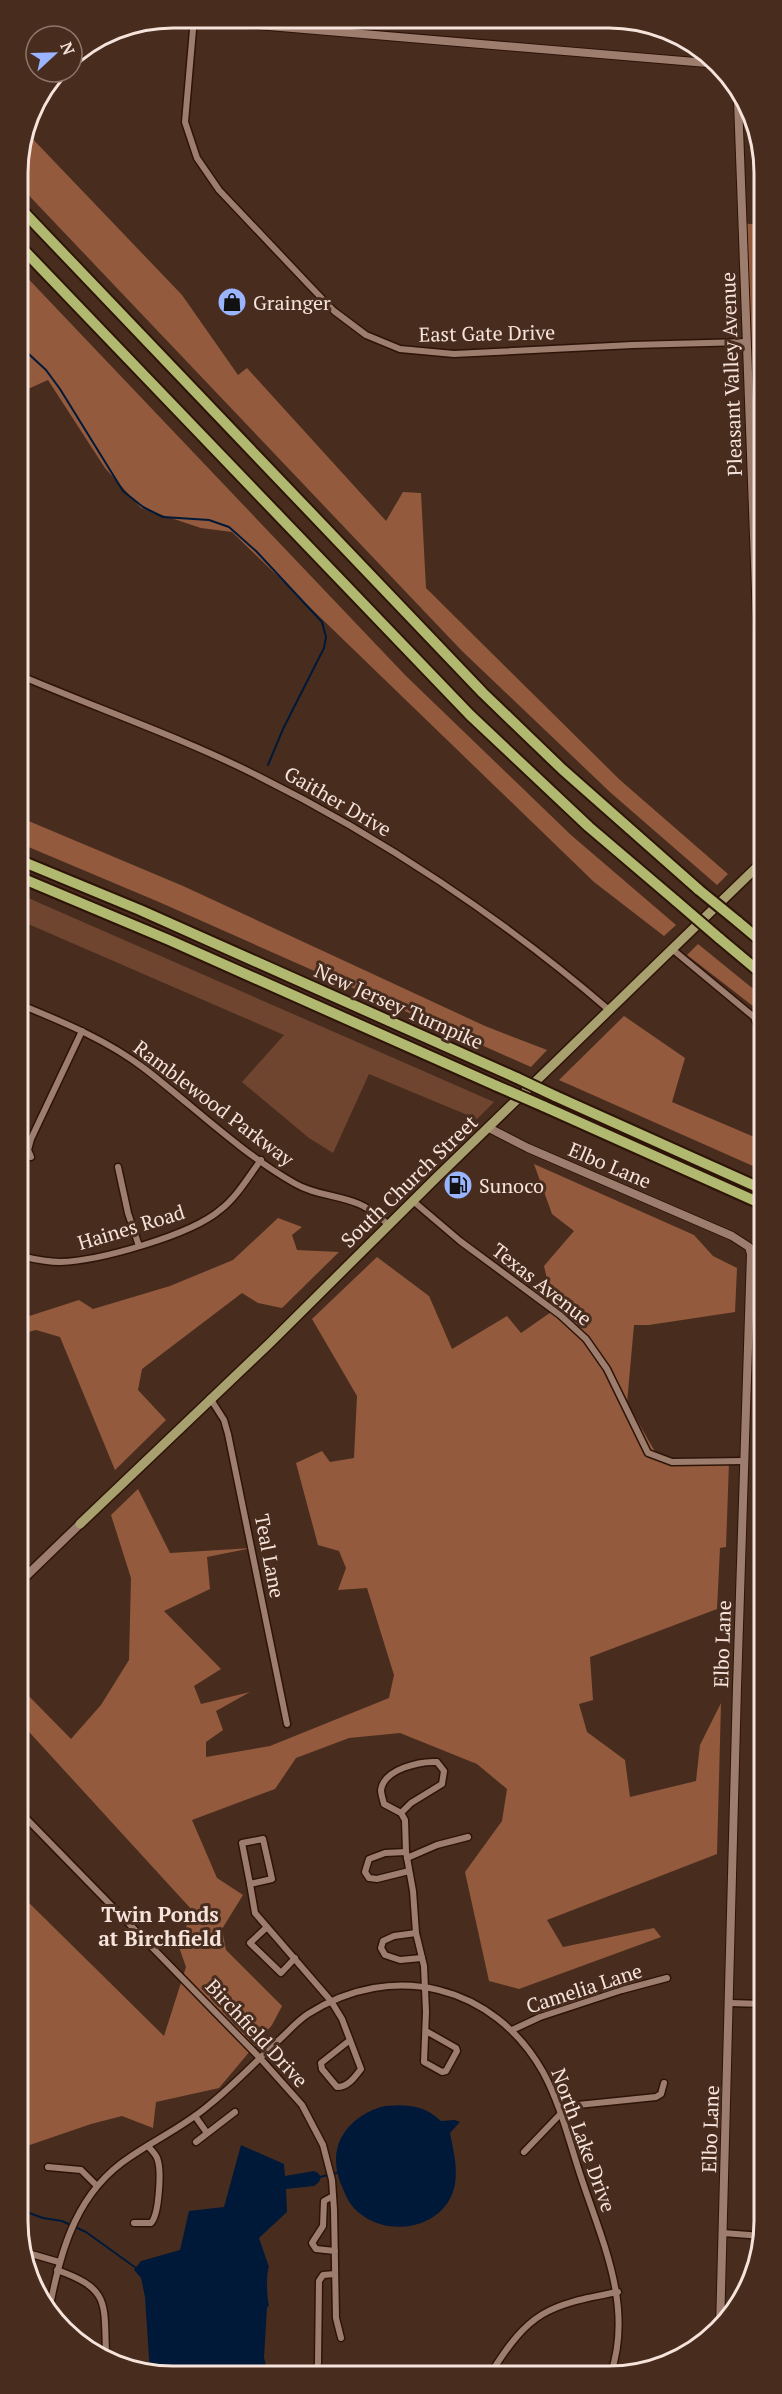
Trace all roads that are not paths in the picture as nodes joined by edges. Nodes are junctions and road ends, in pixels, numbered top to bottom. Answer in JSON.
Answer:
{"nodes":[{"id":1,"x":193,"y":29,"type":"edge"},
{"id":2,"x":307,"y":29,"type":"edge"},
{"id":3,"x":702,"y":63,"type":"edge"},
{"id":4,"x":738,"y":108,"type":"edge"},
{"id":5,"x":29,"y":217,"type":"edge"},
{"id":6,"x":29,"y":255,"type":"edge"},
{"id":7,"x":746,"y":342,"type":"junction"},
{"id":8,"x":754,"y":543,"type":"edge"},
{"id":9,"x":29,"y":679,"type":"edge"},
{"id":10,"x":29,"y":864,"type":"edge"},
{"id":11,"x":754,"y":870,"type":"edge"},
{"id":12,"x":29,"y":881,"type":"edge"},
{"id":13,"x":754,"y":935,"type":"edge"},
{"id":14,"x":672,"y":949,"type":"junction"},
{"id":15,"x":754,"y":967,"type":"edge"},
{"id":16,"x":29,"y":1008,"type":"edge"},
{"id":17,"x":609,"y":1010,"type":"junction"},
{"id":18,"x":754,"y":1017,"type":"edge"},
{"id":19,"x":82,"y":1031,"type":"junction"},
{"id":20,"x":489,"y":1128,"type":"junction"},
{"id":21,"x":29,"y":1148,"type":"edge"},
{"id":22,"x":29,"y":1151,"type":"edge"},
{"id":23,"x":31,"y":1157,"type":"dead end"},
{"id":24,"x":261,"y":1160,"type":"junction"},
{"id":25,"x":118,"y":1167,"type":"dead end"},
{"id":26,"x":754,"y":1185,"type":"edge"},
{"id":27,"x":754,"y":1200,"type":"edge"},
{"id":28,"x":413,"y":1201,"type":"junction"},
{"id":29,"x":388,"y":1225,"type":"junction"},
{"id":30,"x":139,"y":1246,"type":"junction"},
{"id":31,"x":28,"y":1258,"type":"edge"},
{"id":32,"x":210,"y":1398,"type":"junction"},
{"id":33,"x":744,"y":1461,"type":"junction"},
{"id":34,"x":80,"y":1524,"type":"joint"},
{"id":35,"x":28,"y":1574,"type":"edge"},
{"id":36,"x":286,"y":1724,"type":"dead end"},
{"id":37,"x":401,"y":1813,"type":"junction"},
{"id":38,"x":28,"y":1820,"type":"edge"},
{"id":39,"x":468,"y":1837,"type":"dead end"},
{"id":40,"x":406,"y":1855,"type":"junction"},
{"id":41,"x":409,"y":1871,"type":"junction"},
{"id":42,"x":250,"y":1884,"type":"junction"},
{"id":43,"x":267,"y":1927,"type":"junction"},
{"id":44,"x":416,"y":1933,"type":"junction"},
{"id":45,"x":296,"y":1958,"type":"junction"},
{"id":46,"x":422,"y":1958,"type":"junction"},
{"id":47,"x":667,"y":1978,"type":"dead end"},
{"id":48,"x":424,"y":1987,"type":"junction"},
{"id":49,"x":332,"y":2001,"type":"junction"},
{"id":50,"x":730,"y":2003,"type":"junction"},
{"id":51,"x":753,"y":2004,"type":"edge"},
{"id":52,"x":512,"y":2030,"type":"junction"},
{"id":53,"x":426,"y":2031,"type":"junction"},
{"id":54,"x":350,"y":2040,"type":"junction"},
{"id":55,"x":260,"y":2058,"type":"junction"},
{"id":56,"x":664,"y":2083,"type":"dead end"},
{"id":57,"x":235,"y":2112,"type":"dead end"},
{"id":58,"x":560,"y":2114,"type":"junction"},
{"id":59,"x":195,"y":2116,"type":"junction"},
{"id":60,"x":207,"y":2133,"type":"junction"},
{"id":61,"x":196,"y":2142,"type":"dead end"},
{"id":62,"x":148,"y":2146,"type":"junction"},
{"id":63,"x":524,"y":2152,"type":"dead end"},
{"id":64,"x":48,"y":2167,"type":"dead end"},
{"id":65,"x":97,"y":2186,"type":"junction"},
{"id":66,"x":333,"y":2196,"type":"junction"},
{"id":67,"x":134,"y":2223,"type":"dead end"},
{"id":68,"x":723,"y":2232,"type":"junction"},
{"id":69,"x":752,"y":2235,"type":"edge"},
{"id":70,"x":335,"y":2251,"type":"junction"},
{"id":71,"x":32,"y":2254,"type":"edge"},
{"id":72,"x":59,"y":2262,"type":"junction"},
{"id":73,"x":57,"y":2270,"type":"junction"},
{"id":74,"x":335,"y":2274,"type":"junction"},
{"id":75,"x":618,"y":2292,"type":"junction"},
{"id":76,"x":51,"y":2299,"type":"edge"},
{"id":77,"x":720,"y":2313,"type":"edge"},
{"id":78,"x":341,"y":2338,"type":"dead end"},
{"id":79,"x":106,"y":2349,"type":"edge"},
{"id":80,"x":614,"y":2365,"type":"edge"},
{"id":81,"x":317,"y":2366,"type":"edge"},
{"id":82,"x":496,"y":2366,"type":"edge"}],
"edges":[{"from":1,"to":7,"type":"street","name":"East Gate Drive"},
{"from":2,"to":3,"type":"street"},
{"from":4,"to":7,"type":"street","name":"Pleasant Valley Avenue"},
{"from":5,"to":13,"type":"highway","bridge":true},
{"from":6,"to":15,"type":"highway","bridge":true},
{"from":7,"to":8,"type":"street","name":"Pleasant Valley Avenue"},
{"from":9,"to":17,"type":"street","name":"Gaither Drive"},
{"from":10,"to":26,"type":"highway","name":"New Jersey Turnpike","bridge":true},
{"from":11,"to":14,"type":"main road","name":"South Church Street"},
{"from":12,"to":27,"type":"highway","name":"New Jersey Turnpike","bridge":true},
{"from":14,"to":17,"type":"main road","name":"South Church Street"},
{"from":14,"to":18,"type":"street"},
{"from":16,"to":19,"type":"street","name":"Ramblewood Parkway"},
{"from":17,"to":20,"type":"main road","name":"South Church Street"},
{"from":19,"to":21,"type":"street"},
{"from":19,"to":24,"type":"street","name":"Ramblewood Parkway"},
{"from":20,"to":28,"type":"main road","name":"South Church Street"},
{"from":20,"to":33,"type":"street","name":"Elbo Lane"},
{"from":22,"to":23,"type":"street"},
{"from":24,"to":29,"type":"street","name":"Ramblewood Parkway"},
{"from":24,"to":30,"type":"street","name":"Haines Road"},
{"from":25,"to":30,"type":"street"},
{"from":28,"to":29,"type":"main road","name":"South Church Street"},
{"from":28,"to":33,"type":"street","name":"Texas Avenue"},
{"from":29,"to":32,"type":"main road","name":"South Church Street"},
{"from":30,"to":31,"type":"street","name":"Haines Road"},
{"from":32,"to":34,"type":"main road","name":"South Church Street"},
{"from":32,"to":36,"type":"street","name":"Teal Lane"},
{"from":33,"to":50,"type":"street","name":"Elbo Lane"},
{"from":34,"to":35,"type":"main road"},
{"from":37,"to":37,"type":"street"},
{"from":37,"to":40,"type":"street"},
{"from":38,"to":55,"type":"street","name":"Birchfield Drive"},
{"from":39,"to":40,"type":"street"},
{"from":40,"to":41,"type":"street"},
{"from":40,"to":41,"type":"street"},
{"from":41,"to":44,"type":"street"},
{"from":42,"to":42,"type":"street"},
{"from":42,"to":43,"type":"street"},
{"from":43,"to":45,"type":"street"},
{"from":43,"to":45,"type":"street"},
{"from":44,"to":46,"type":"street"},
{"from":44,"to":46,"type":"street"},
{"from":45,"to":49,"type":"street"},
{"from":46,"to":48,"type":"street"},
{"from":47,"to":52,"type":"street","name":"Camelia Lane"},
{"from":48,"to":49,"type":"street","name":"North Lake Drive"},
{"from":48,"to":52,"type":"street","name":"North Lake Drive"},
{"from":48,"to":53,"type":"street"},
{"from":49,"to":54,"type":"street"},
{"from":49,"to":55,"type":"street","name":"North Lake Drive"},
{"from":50,"to":51,"type":"street"},
{"from":50,"to":68,"type":"street","name":"Elbo Lane"},
{"from":52,"to":58,"type":"street","name":"North Lake Drive"},
{"from":53,"to":53,"type":"street"},
{"from":54,"to":54,"type":"street"},
{"from":55,"to":59,"type":"street","name":"North Lake Drive"},
{"from":55,"to":66,"type":"street","name":"Birchfield Drive"},
{"from":56,"to":58,"type":"street"},
{"from":57,"to":60,"type":"street"},
{"from":58,"to":63,"type":"street"},
{"from":58,"to":75,"type":"street","name":"North Lake Drive"},
{"from":59,"to":60,"type":"street"},
{"from":59,"to":62,"type":"street","name":"North Lake Drive"},
{"from":60,"to":61,"type":"street"},
{"from":62,"to":65,"type":"street","name":"North Lake Drive"},
{"from":62,"to":67,"type":"street"},
{"from":64,"to":65,"type":"street"},
{"from":65,"to":72,"type":"street","name":"North Lake Drive"},
{"from":66,"to":70,"type":"street","name":"Birchfield Drive"},
{"from":66,"to":70,"type":"street"},
{"from":68,"to":69,"type":"street"},
{"from":68,"to":77,"type":"street","name":"Elbo Lane"},
{"from":70,"to":74,"type":"street","name":"Birchfield Drive"},
{"from":71,"to":72,"type":"street"},
{"from":72,"to":73,"type":"street","name":"North Lake Drive"},
{"from":73,"to":76,"type":"street","name":"North Lake Drive"},
{"from":73,"to":79,"type":"street"},
{"from":74,"to":78,"type":"street","name":"Birchfield Drive"},
{"from":74,"to":81,"type":"street"},
{"from":75,"to":80,"type":"street","name":"North Lake Drive"},
{"from":75,"to":82,"type":"street"}]}
